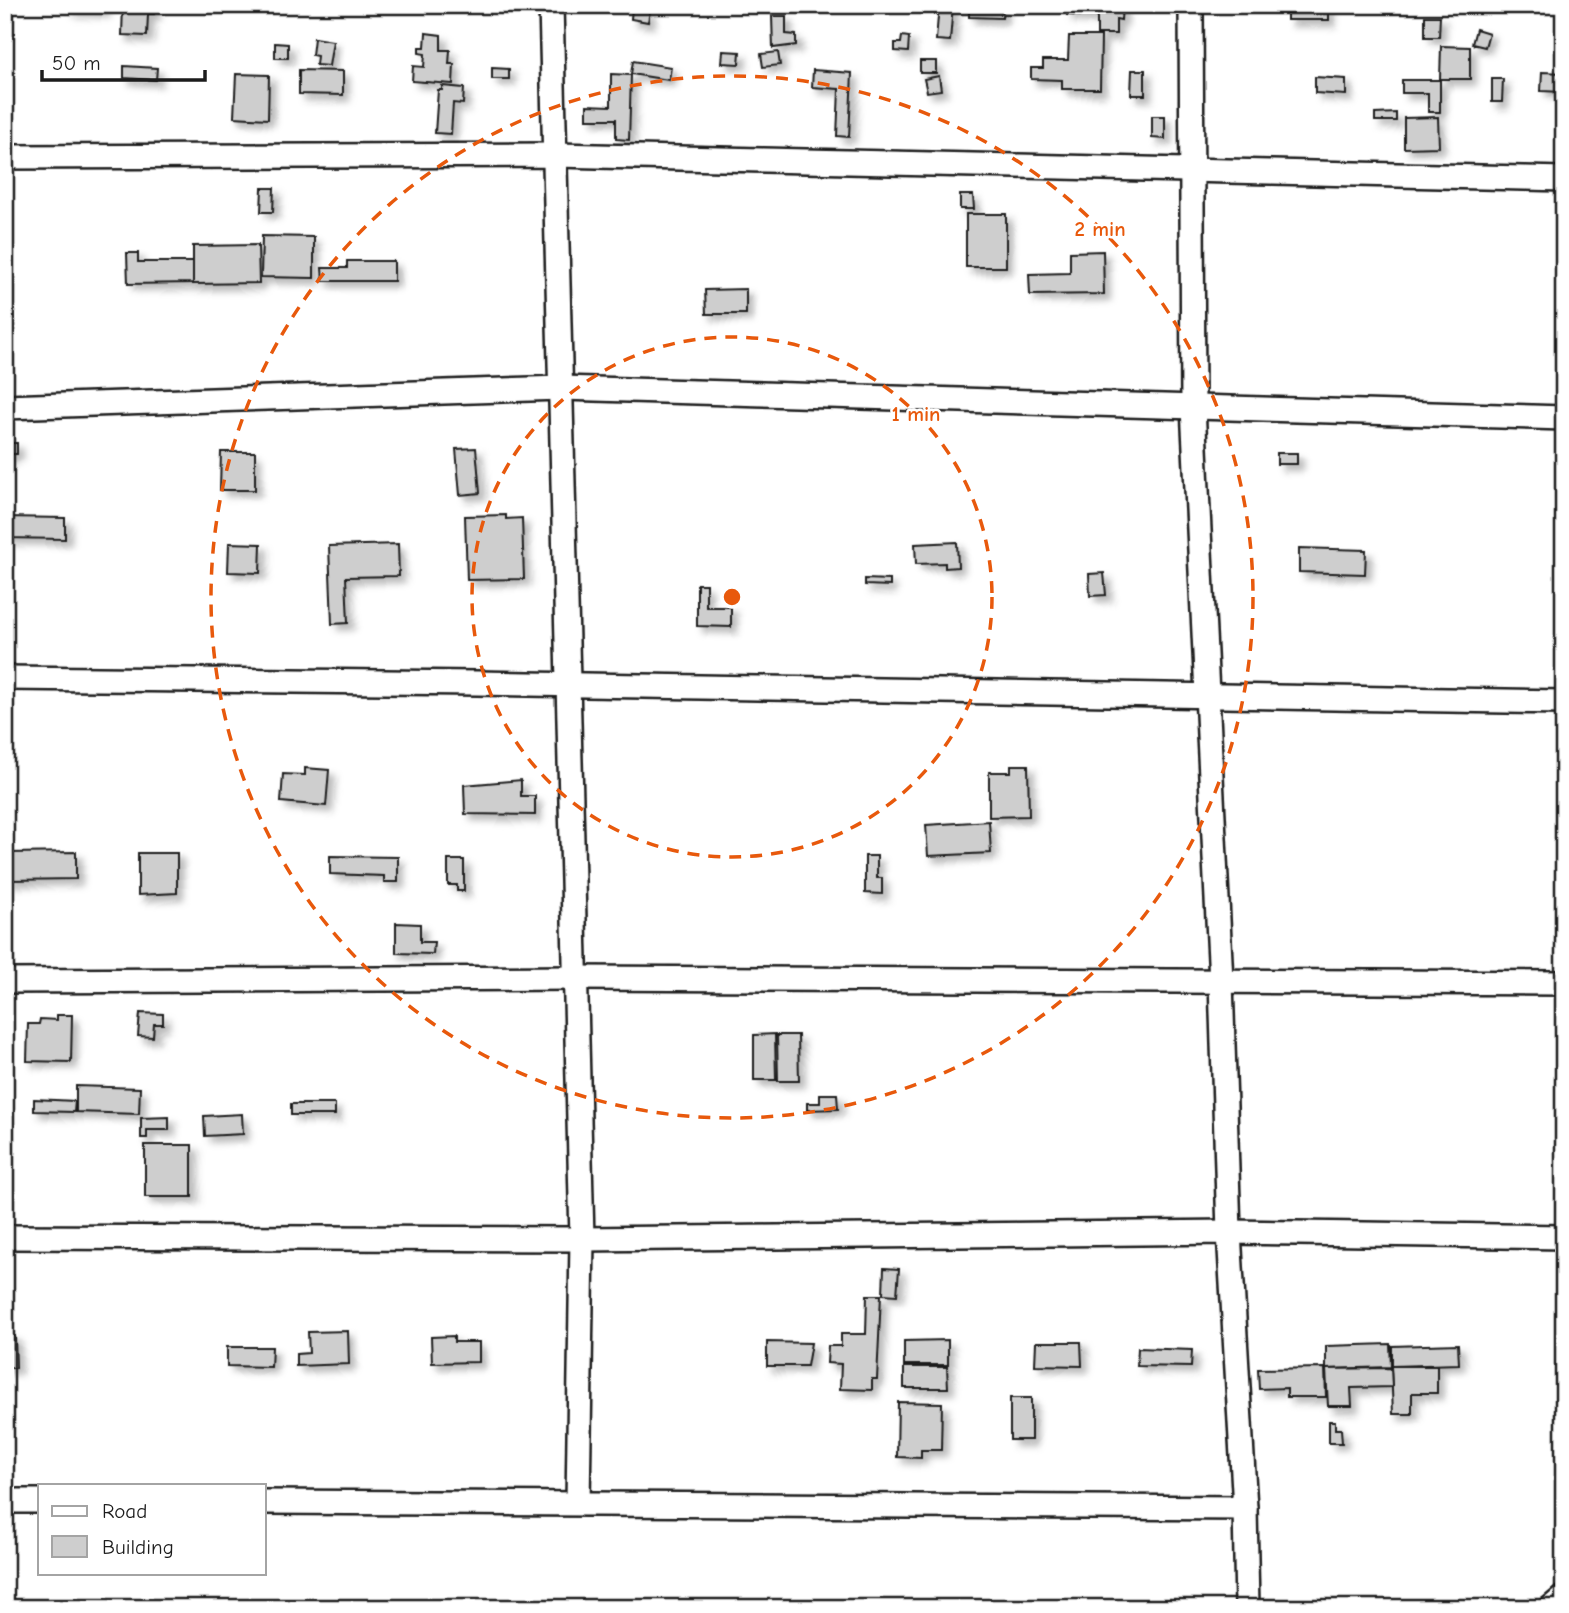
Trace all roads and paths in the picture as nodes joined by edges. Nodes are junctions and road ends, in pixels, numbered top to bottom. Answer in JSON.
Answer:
{"nodes":[{"id":1,"x":551,"y":5,"type":"edge"},
{"id":2,"x":1191,"y":5,"type":"edge"},
{"id":3,"x":556,"y":155,"type":"junction"},
{"id":4,"x":5,"y":157,"type":"edge"},
{"id":5,"x":1192,"y":170,"type":"junction"},
{"id":6,"x":1564,"y":179,"type":"edge"},
{"id":7,"x":561,"y":388,"type":"junction"},
{"id":8,"x":5,"y":407,"type":"edge"},
{"id":9,"x":1193,"y":407,"type":"junction"},
{"id":10,"x":1564,"y":418,"type":"edge"},
{"id":11,"x":5,"y":678,"type":"edge"},
{"id":12,"x":567,"y":686,"type":"junction"},
{"id":13,"x":1208,"y":696,"type":"junction"},
{"id":14,"x":1564,"y":702,"type":"edge"},
{"id":15,"x":575,"y":978,"type":"junction"},
{"id":16,"x":5,"y":981,"type":"edge"},
{"id":17,"x":1221,"y":981,"type":"junction"},
{"id":18,"x":1564,"y":983,"type":"edge"},
{"id":19,"x":1229,"y":1232,"type":"junction"},
{"id":20,"x":5,"y":1237,"type":"edge"},
{"id":21,"x":1564,"y":1237,"type":"edge"},
{"id":22,"x":582,"y":1240,"type":"junction"},
{"id":23,"x":5,"y":1501,"type":"edge"},
{"id":24,"x":38,"y":1501,"type":"edge"},
{"id":25,"x":266,"y":1502,"type":"edge"},
{"id":26,"x":578,"y":1503,"type":"junction"},
{"id":27,"x":1245,"y":1508,"type":"junction"},
{"id":28,"x":1564,"y":1597,"type":"edge"},
{"id":29,"x":1247,"y":1608,"type":"edge"},
{"id":30,"x":1551,"y":1608,"type":"edge"}],
"edges":[{"from":1,"to":3,"type":"street"},
{"from":2,"to":5,"type":"street"},
{"from":3,"to":4,"type":"street"},
{"from":3,"to":5,"type":"street"},
{"from":3,"to":7,"type":"street"},
{"from":5,"to":6,"type":"street"},
{"from":5,"to":9,"type":"street"},
{"from":7,"to":8,"type":"street"},
{"from":7,"to":9,"type":"street"},
{"from":7,"to":12,"type":"street"},
{"from":9,"to":10,"type":"street"},
{"from":9,"to":13,"type":"street"},
{"from":11,"to":12,"type":"street"},
{"from":12,"to":13,"type":"street"},
{"from":12,"to":15,"type":"street"},
{"from":13,"to":14,"type":"street"},
{"from":13,"to":17,"type":"street"},
{"from":15,"to":16,"type":"street"},
{"from":15,"to":17,"type":"street"},
{"from":15,"to":22,"type":"street"},
{"from":17,"to":18,"type":"street"},
{"from":17,"to":19,"type":"street"},
{"from":19,"to":21,"type":"street"},
{"from":19,"to":22,"type":"street"},
{"from":19,"to":27,"type":"street"},
{"from":20,"to":22,"type":"street"},
{"from":22,"to":26,"type":"street"},
{"from":23,"to":24,"type":"street"},
{"from":25,"to":26,"type":"street"},
{"from":26,"to":27,"type":"street"},
{"from":27,"to":29,"type":"street"},
{"from":28,"to":30,"type":"street"}]}
